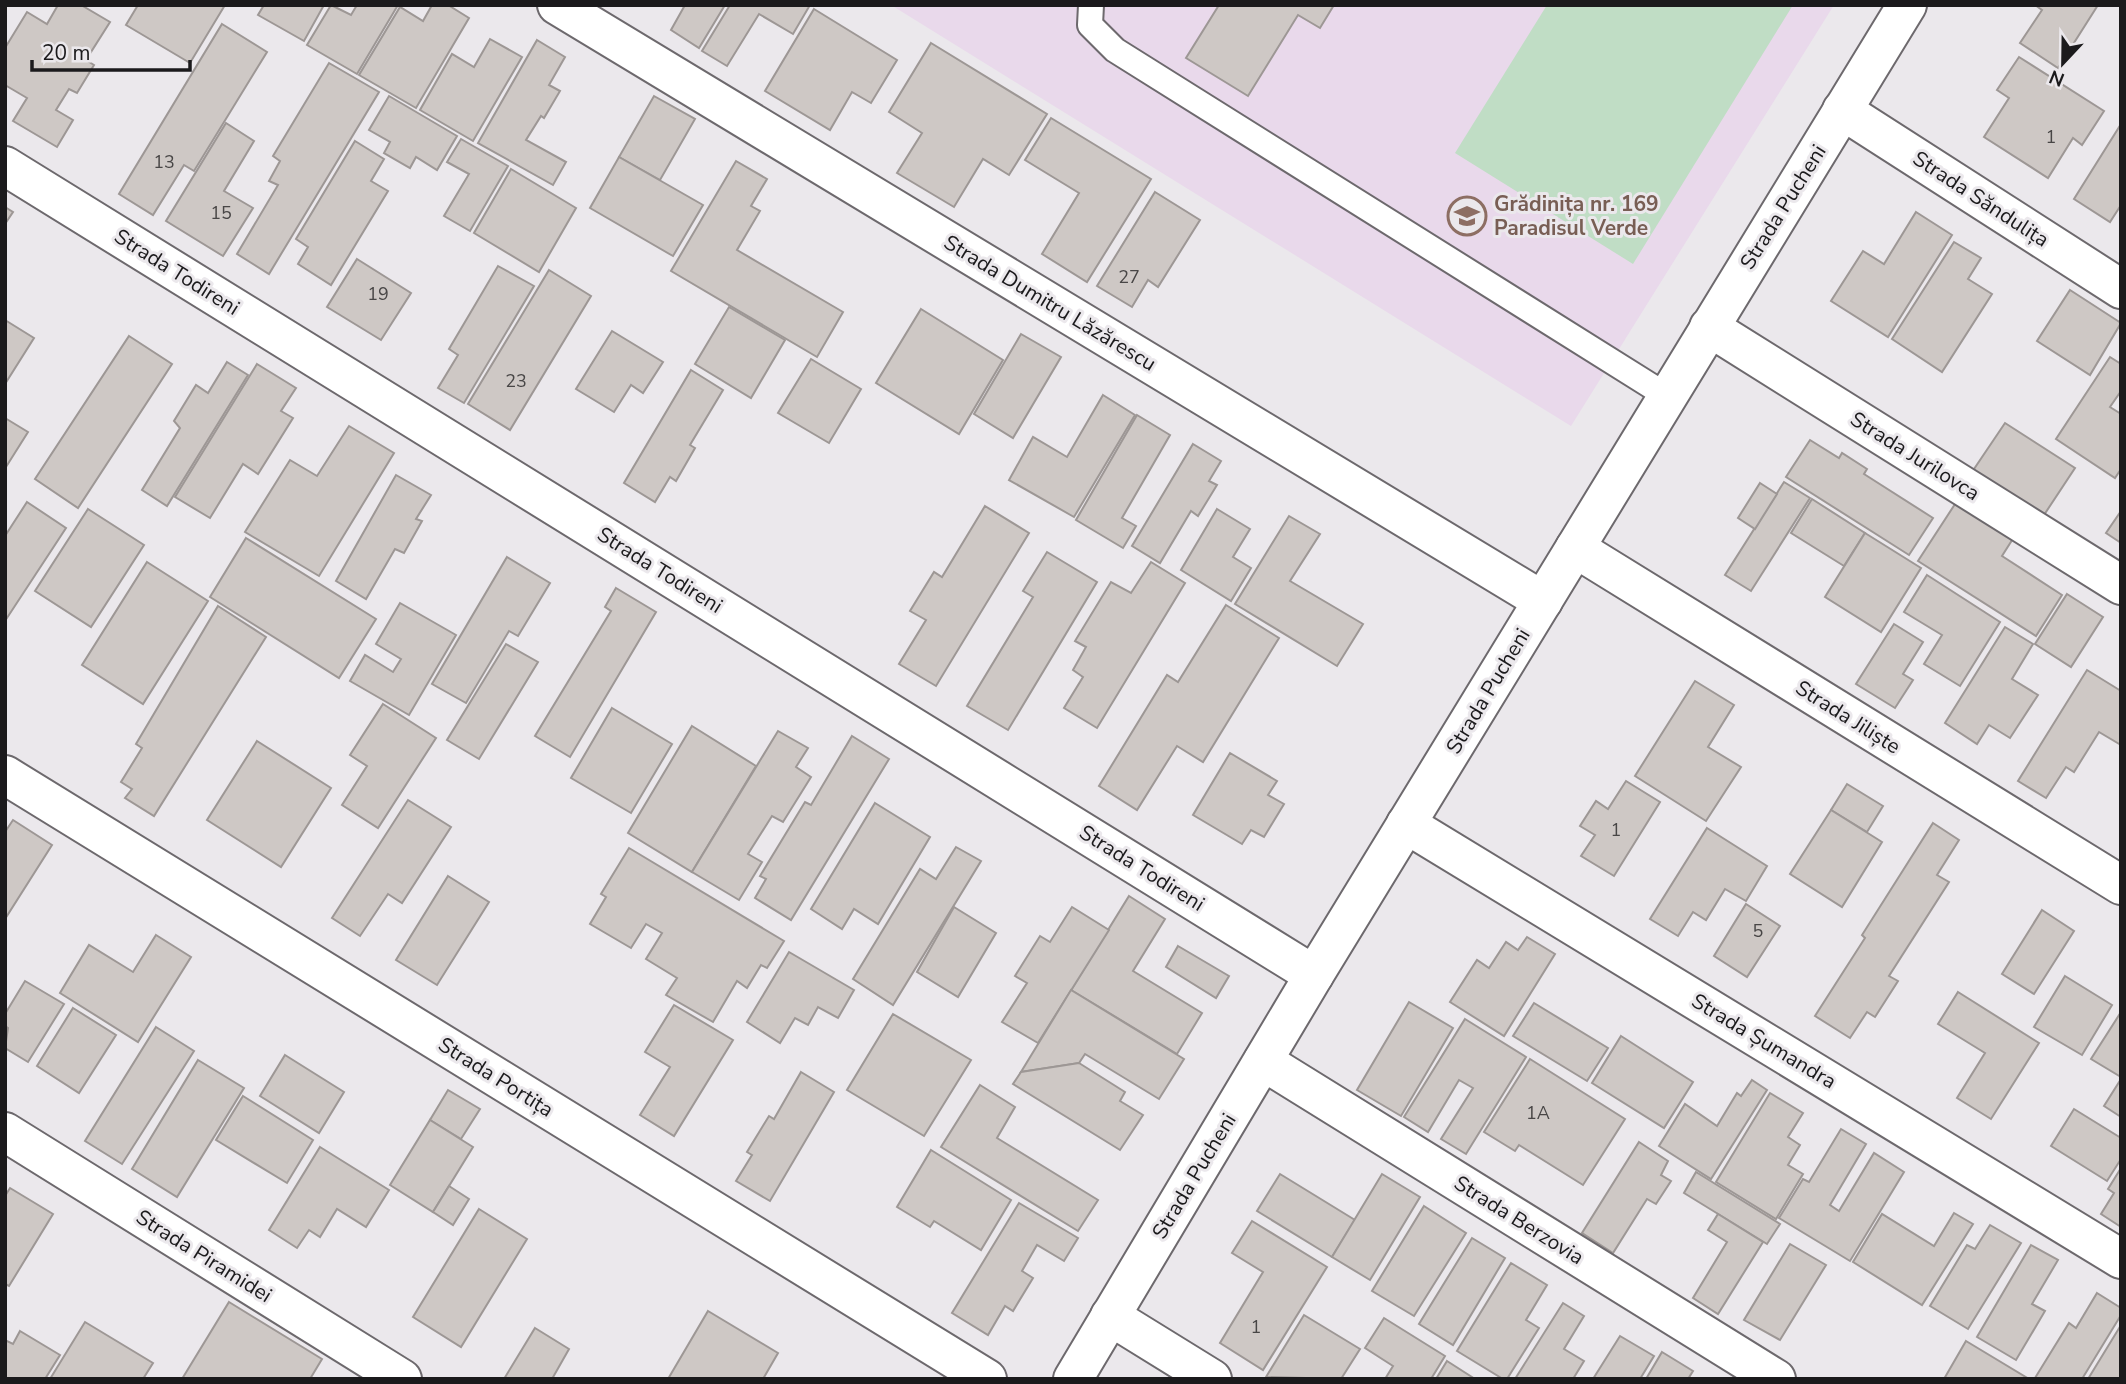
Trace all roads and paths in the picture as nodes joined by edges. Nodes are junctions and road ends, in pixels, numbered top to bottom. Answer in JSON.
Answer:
{"nodes":[{"id":1,"x":557,"y":5,"type":"edge"},
{"id":2,"x":1091,"y":5,"type":"edge"},
{"id":3,"x":1907,"y":5,"type":"edge"},
{"id":4,"x":1842,"y":110,"type":"junction"},
{"id":5,"x":5,"y":166,"type":"edge"},
{"id":6,"x":2121,"y":289,"type":"edge"},
{"id":7,"x":1709,"y":327,"type":"junction"},
{"id":8,"x":1667,"y":396,"type":"junction"},
{"id":9,"x":1575,"y":548,"type":"junction"},
{"id":10,"x":2121,"y":586,"type":"edge"},
{"id":11,"x":1543,"y":601,"type":"junction"},
{"id":12,"x":5,"y":775,"type":"edge"},
{"id":13,"x":1406,"y":824,"type":"junction"},
{"id":14,"x":2121,"y":885,"type":"edge"},
{"id":15,"x":1314,"y":975,"type":"junction"},
{"id":16,"x":1263,"y":1062,"type":"junction"},
{"id":17,"x":5,"y":1132,"type":"edge"},
{"id":18,"x":2121,"y":1259,"type":"edge"},
{"id":19,"x":1110,"y":1316,"type":"junction"},
{"id":20,"x":402,"y":1379,"type":"edge"},
{"id":21,"x":987,"y":1379,"type":"edge"},
{"id":22,"x":1073,"y":1379,"type":"edge"},
{"id":23,"x":1212,"y":1379,"type":"edge"},
{"id":24,"x":1776,"y":1379,"type":"edge"}],
"edges":[{"from":1,"to":11,"type":"street","name":"Strada Dumitru Lăzărescu"},
{"from":2,"to":8,"type":"lane"},
{"from":3,"to":4,"type":"street","name":"Strada Pucheni"},
{"from":4,"to":6,"type":"street","name":"Strada Săndulița"},
{"from":4,"to":7,"type":"street","name":"Strada Pucheni"},
{"from":5,"to":15,"type":"street","name":"Strada Todireni"},
{"from":7,"to":8,"type":"street","name":"Strada Pucheni"},
{"from":7,"to":10,"type":"street","name":"Strada Jurilovca"},
{"from":8,"to":9,"type":"street","name":"Strada Pucheni"},
{"from":9,"to":11,"type":"street","name":"Strada Pucheni"},
{"from":9,"to":14,"type":"street","name":"Strada Jiliște"},
{"from":11,"to":13,"type":"street","name":"Strada Pucheni"},
{"from":12,"to":21,"type":"street","name":"Strada Portița"},
{"from":13,"to":15,"type":"street","name":"Strada Pucheni"},
{"from":13,"to":18,"type":"street","name":"Strada Șumandra"},
{"from":15,"to":16,"type":"street","name":"Strada Pucheni"},
{"from":16,"to":19,"type":"street","name":"Strada Pucheni"},
{"from":16,"to":24,"type":"street","name":"Strada Berzovia"},
{"from":17,"to":20,"type":"street","name":"Strada Piramidei"},
{"from":19,"to":22,"type":"street","name":"Strada Pucheni"},
{"from":19,"to":23,"type":"street"}]}
